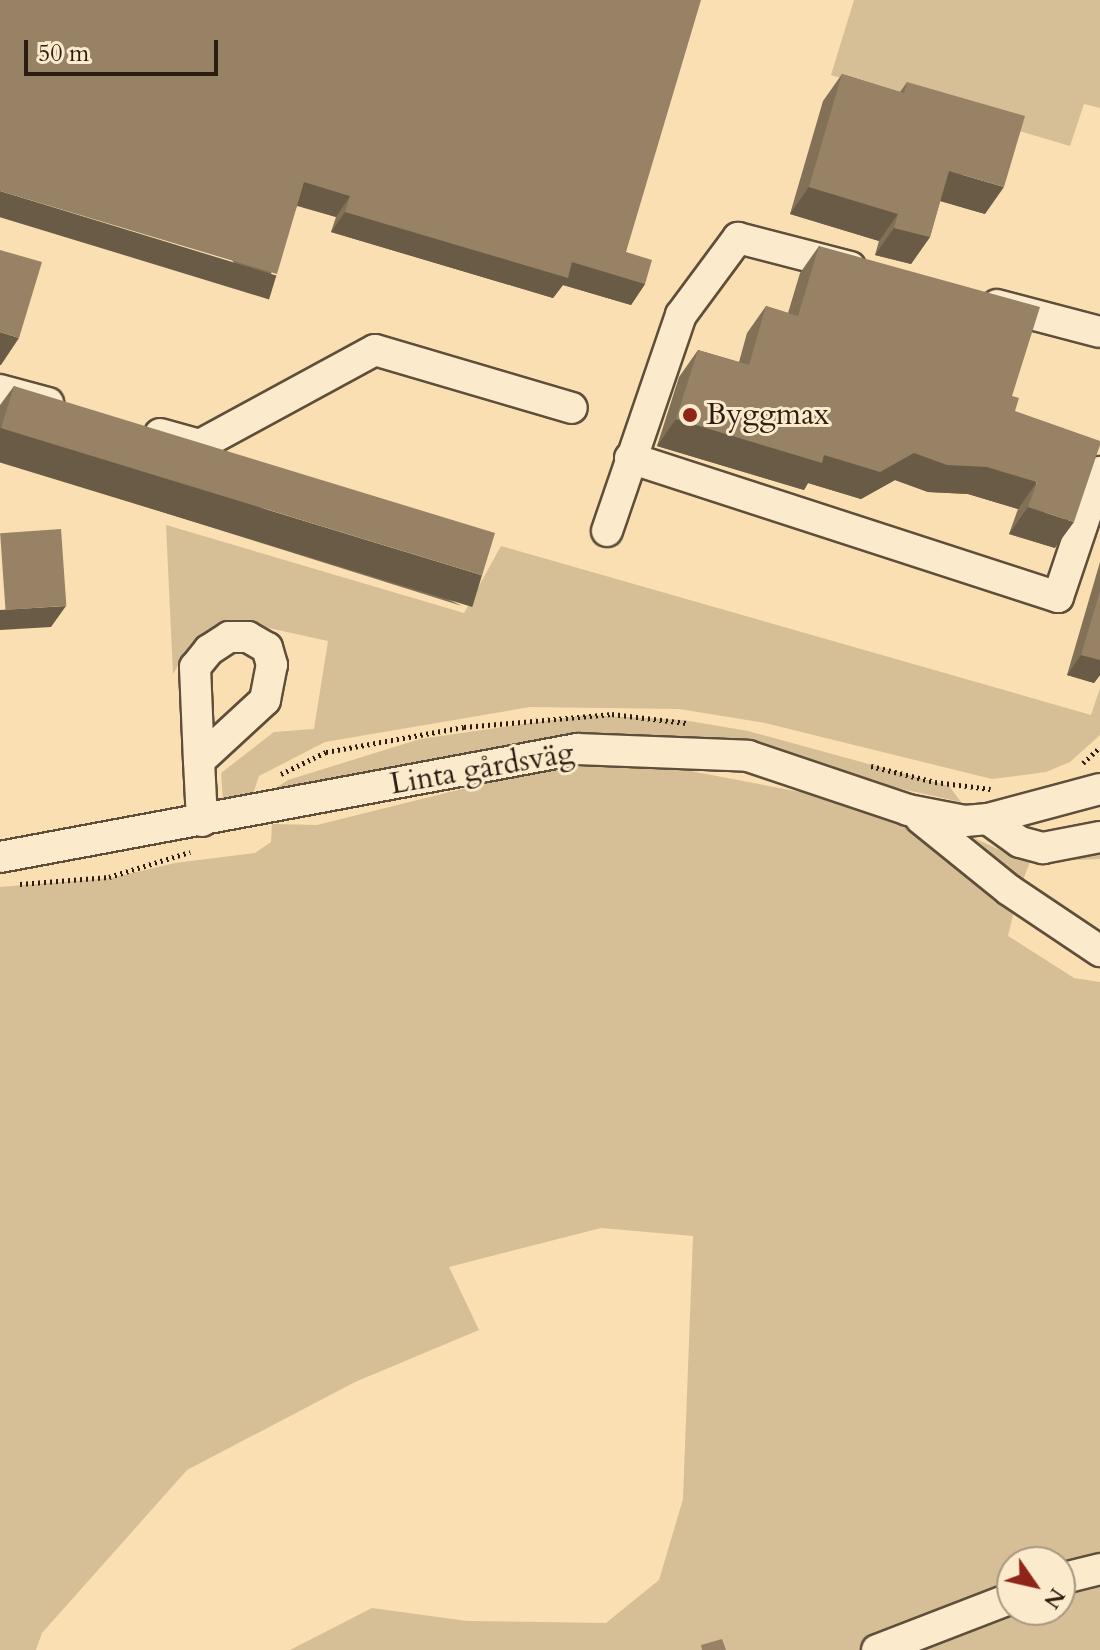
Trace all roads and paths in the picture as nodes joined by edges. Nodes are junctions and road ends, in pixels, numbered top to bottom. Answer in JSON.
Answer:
{"nodes":[{"id":1,"x":874,"y":273,"type":"edge"},
{"id":2,"x":964,"y":297,"type":"edge"},
{"id":3,"x":1100,"y":332,"type":"edge"},
{"id":4,"x":0,"y":390,"type":"edge"},
{"id":5,"x":572,"y":408,"type":"dead end"},
{"id":6,"x":77,"y":411,"type":"edge"},
{"id":7,"x":138,"y":428,"type":"edge"},
{"id":8,"x":630,"y":458,"type":"junction"},
{"id":9,"x":1100,"y":472,"type":"edge"},
{"id":10,"x":607,"y":531,"type":"dead end"},
{"id":11,"x":199,"y":761,"type":"dead end"},
{"id":12,"x":1100,"y":789,"type":"edge"},
{"id":13,"x":908,"y":810,"type":"junction"},
{"id":14,"x":988,"y":819,"type":"junction"},
{"id":15,"x":202,"y":821,"type":"junction"},
{"id":16,"x":1100,"y":837,"type":"edge"},
{"id":17,"x":0,"y":857,"type":"edge"},
{"id":18,"x":1100,"y":951,"type":"edge"},
{"id":19,"x":1100,"y":1569,"type":"edge"},
{"id":20,"x":1076,"y":1575,"type":"edge"},
{"id":21,"x":996,"y":1604,"type":"edge"},
{"id":22,"x":877,"y":1650,"type":"edge"}],
"edges":[{"from":1,"to":8,"type":"street"},
{"from":2,"to":3,"type":"street"},
{"from":4,"to":6,"type":"street"},
{"from":5,"to":7,"type":"street"},
{"from":8,"to":9,"type":"street"},
{"from":8,"to":10,"type":"street"},
{"from":11,"to":15,"type":"street"},
{"from":12,"to":14,"type":"street","name":"Linta gårdsväg"},
{"from":13,"to":14,"type":"street","name":"Linta gårdsväg"},
{"from":13,"to":15,"type":"street","name":"Linta gårdsväg"},
{"from":13,"to":18,"type":"street"},
{"from":14,"to":16,"type":"street"},
{"from":15,"to":17,"type":"street","name":"Linta gårdsväg"},
{"from":19,"to":20,"type":"street"},
{"from":21,"to":22,"type":"street"}]}
